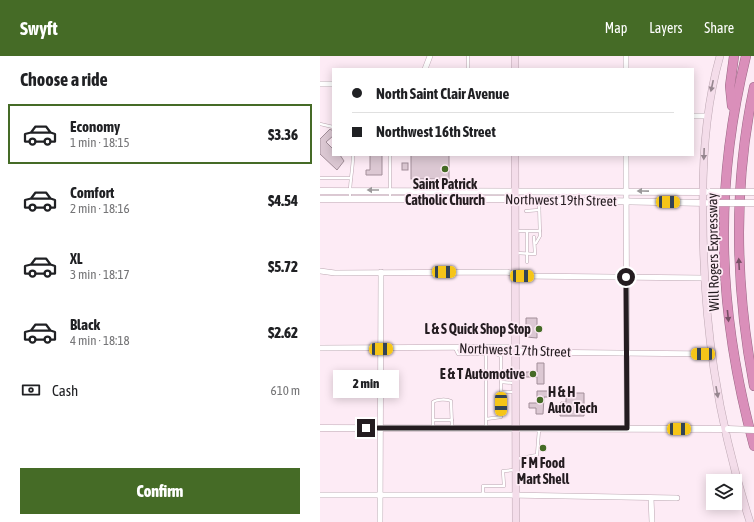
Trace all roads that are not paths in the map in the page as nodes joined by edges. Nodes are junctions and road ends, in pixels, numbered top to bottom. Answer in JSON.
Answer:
{"nodes":[{"id":1,"x":430,"y":56,"type":"edge"},
{"id":2,"x":468,"y":56,"type":"edge"},
{"id":3,"x":515,"y":56,"type":"edge"},
{"id":4,"x":626,"y":56,"type":"edge"},
{"id":5,"x":720,"y":56,"type":"edge"},
{"id":6,"x":734,"y":56,"type":"edge"},
{"id":7,"x":746,"y":56,"type":"edge"},
{"id":8,"x":425,"y":68,"type":"edge"},
{"id":9,"x":468,"y":68,"type":"edge"},
{"id":10,"x":515,"y":68,"type":"edge"},
{"id":11,"x":626,"y":68,"type":"edge"},
{"id":12,"x":320,"y":84,"type":"edge"},
{"id":13,"x":332,"y":84,"type":"edge"},
{"id":14,"x":754,"y":87,"type":"edge"},
{"id":15,"x":694,"y":116,"type":"edge"},
{"id":16,"x":707,"y":116,"type":"junction"},
{"id":17,"x":754,"y":116,"type":"edge"},
{"id":18,"x":733,"y":122,"type":"junction"},
{"id":19,"x":320,"y":124,"type":"edge"},
{"id":20,"x":332,"y":127,"type":"edge"},
{"id":21,"x":744,"y":141,"type":"junction"},
{"id":22,"x":353,"y":156,"type":"edge"},
{"id":23,"x":390,"y":156,"type":"edge"},
{"id":24,"x":515,"y":156,"type":"edge"},
{"id":25,"x":626,"y":156,"type":"edge"},
{"id":26,"x":320,"y":178,"type":"edge"},
{"id":27,"x":351,"y":178,"type":"junction"},
{"id":28,"x":320,"y":190,"type":"edge"},
{"id":29,"x":349,"y":190,"type":"junction"},
{"id":30,"x":390,"y":190,"type":"junction"},
{"id":31,"x":515,"y":190,"type":"junction"},
{"id":32,"x":626,"y":191,"type":"junction"},
{"id":33,"x":706,"y":192,"type":"junction"},
{"id":34,"x":754,"y":192,"type":"edge"},
{"id":35,"x":320,"y":199,"type":"edge"},
{"id":36,"x":350,"y":199,"type":"junction"},
{"id":37,"x":390,"y":200,"type":"junction"},
{"id":38,"x":515,"y":200,"type":"junction"},
{"id":39,"x":539,"y":200,"type":"junction"},
{"id":40,"x":626,"y":201,"type":"junction"},
{"id":41,"x":706,"y":203,"type":"junction"},
{"id":42,"x":754,"y":203,"type":"edge"},
{"id":43,"x":539,"y":210,"type":"junction"},
{"id":44,"x":526,"y":211,"type":"dead end"},
{"id":45,"x":515,"y":231,"type":"junction"},
{"id":46,"x":527,"y":231,"type":"junction"},
{"id":47,"x":536,"y":234,"type":"junction"},
{"id":48,"x":536,"y":243,"type":"junction"},
{"id":49,"x":515,"y":253,"type":"junction"},
{"id":50,"x":527,"y":254,"type":"junction"},
{"id":51,"x":527,"y":262,"type":"dead end"},
{"id":52,"x":320,"y":271,"type":"edge"},
{"id":53,"x":381,"y":272,"type":"junction"},
{"id":54,"x":515,"y":274,"type":"junction"},
{"id":55,"x":626,"y":277,"type":"junction"},
{"id":56,"x":704,"y":278,"type":"junction"},
{"id":57,"x":320,"y":348,"type":"edge"},
{"id":58,"x":455,"y":348,"type":"junction"},
{"id":59,"x":381,"y":349,"type":"junction"},
{"id":60,"x":492,"y":350,"type":"junction"},
{"id":61,"x":516,"y":350,"type":"junction"},
{"id":62,"x":626,"y":353,"type":"junction"},
{"id":63,"x":486,"y":354,"type":"junction"},
{"id":64,"x":711,"y":354,"type":"junction"},
{"id":65,"x":501,"y":382,"type":"junction"},
{"id":66,"x":516,"y":383,"type":"junction"},
{"id":67,"x":754,"y":386,"type":"edge"},
{"id":68,"x":501,"y":392,"type":"junction"},
{"id":69,"x":516,"y":392,"type":"junction"},
{"id":70,"x":486,"y":419,"type":"junction"},
{"id":71,"x":433,"y":420,"type":"junction"},
{"id":72,"x":452,"y":420,"type":"junction"},
{"id":73,"x":516,"y":427,"type":"junction"},
{"id":74,"x":320,"y":428,"type":"edge"},
{"id":75,"x":381,"y":428,"type":"junction"},
{"id":76,"x":433,"y":428,"type":"junction"},
{"id":77,"x":452,"y":428,"type":"junction"},
{"id":78,"x":486,"y":428,"type":"junction"},
{"id":79,"x":539,"y":428,"type":"junction"},
{"id":80,"x":627,"y":428,"type":"junction"},
{"id":81,"x":726,"y":429,"type":"junction"},
{"id":82,"x":754,"y":430,"type":"edge"},
{"id":83,"x":754,"y":446,"type":"edge"},
{"id":84,"x":516,"y":459,"type":"junction"},
{"id":85,"x":516,"y":470,"type":"junction"},
{"id":86,"x":320,"y":495,"type":"edge"},
{"id":87,"x":380,"y":495,"type":"junction"},
{"id":88,"x":483,"y":495,"type":"junction"},
{"id":89,"x":516,"y":496,"type":"junction"},
{"id":90,"x":651,"y":498,"type":"junction"},
{"id":91,"x":677,"y":498,"type":"dead end"},
{"id":92,"x":380,"y":522,"type":"edge"},
{"id":93,"x":516,"y":522,"type":"edge"},
{"id":94,"x":652,"y":522,"type":"edge"},
{"id":95,"x":750,"y":522,"type":"edge"}],
"edges":[{"from":1,"to":8,"type":"street"},
{"from":2,"to":9,"type":"lane"},
{"from":3,"to":10,"type":"main road"},
{"from":4,"to":11,"type":"street"},
{"from":5,"to":16,"type":"main road","one_way":true},
{"from":6,"to":18,"type":"highway"},
{"from":7,"to":18,"type":"highway","name":"Will Rogers Expressway"},
{"from":12,"to":13,"type":"street"},
{"from":14,"to":21,"type":"highway","name":"Will Rogers Expressway"},
{"from":15,"to":16,"type":"street"},
{"from":16,"to":33,"type":"main road","one_way":true},
{"from":17,"to":21,"type":"highway"},
{"from":18,"to":83,"type":"highway","name":"Will Rogers Expressway","one_way":true},
{"from":19,"to":20,"type":"lane"},
{"from":67,"to":21,"type":"highway","name":"Will Rogers Expressway","one_way":true},
{"from":22,"to":27,"type":"lane"},
{"from":23,"to":30,"type":"lane"},
{"from":24,"to":31,"type":"main road"},
{"from":25,"to":32,"type":"street"},
{"from":26,"to":27,"type":"lane"},
{"from":27,"to":29,"type":"lane"},
{"from":28,"to":29,"type":"street","name":"Northwest 19th Street"},
{"from":30,"to":29,"type":"street","name":"Northwest 19th Street","one_way":true},
{"from":29,"to":36,"type":"lane"},
{"from":30,"to":31,"type":"street","name":"Northwest 19th Street"},
{"from":30,"to":37,"type":"lane"},
{"from":31,"to":32,"type":"street","name":"Northwest 19th Street"},
{"from":31,"to":38,"type":"main road"},
{"from":33,"to":32,"type":"street","name":"Northwest 19th Street","one_way":true},
{"from":32,"to":40,"type":"street"},
{"from":33,"to":34,"type":"street","name":"Northwest 19th Street","bridge":true},
{"from":33,"to":41,"type":"main road"},
{"from":35,"to":36,"type":"street","name":"Northwest 19th Street"},
{"from":36,"to":37,"type":"street","name":"Northwest 19th Street"},
{"from":37,"to":38,"type":"street","name":"Northwest 19th Street"},
{"from":38,"to":39,"type":"street","name":"Northwest 19th Street"},
{"from":38,"to":45,"type":"main road"},
{"from":39,"to":40,"type":"street","name":"Northwest 19th Street"},
{"from":39,"to":43,"type":"lane"},
{"from":40,"to":41,"type":"street","name":"Northwest 19th Street"},
{"from":40,"to":55,"type":"street"},
{"from":41,"to":42,"type":"street","name":"Northwest 19th Street","bridge":true},
{"from":41,"to":56,"type":"main road"},
{"from":43,"to":44,"type":"lane"},
{"from":43,"to":47,"type":"lane"},
{"from":45,"to":46,"type":"lane"},
{"from":45,"to":49,"type":"main road"},
{"from":46,"to":47,"type":"lane"},
{"from":46,"to":50,"type":"lane"},
{"from":47,"to":48,"type":"lane"},
{"from":47,"to":48,"type":"lane"},
{"from":48,"to":50,"type":"lane"},
{"from":49,"to":50,"type":"lane"},
{"from":49,"to":54,"type":"main road"},
{"from":50,"to":51,"type":"lane"},
{"from":52,"to":53,"type":"street"},
{"from":53,"to":54,"type":"street"},
{"from":53,"to":59,"type":"street"},
{"from":54,"to":55,"type":"street"},
{"from":54,"to":61,"type":"main road"},
{"from":55,"to":56,"type":"street"},
{"from":55,"to":62,"type":"street"},
{"from":56,"to":64,"type":"main road"},
{"from":57,"to":59,"type":"street","name":"Northwest 17th Street"},
{"from":58,"to":59,"type":"street","name":"Northwest 17th Street"},
{"from":58,"to":60,"type":"street","name":"Northwest 17th Street"},
{"from":58,"to":63,"type":"lane"},
{"from":59,"to":75,"type":"street"},
{"from":60,"to":61,"type":"street","name":"Northwest 17th Street"},
{"from":60,"to":63,"type":"lane"},
{"from":60,"to":65,"type":"lane"},
{"from":61,"to":62,"type":"street","name":"Northwest 17th Street"},
{"from":61,"to":66,"type":"main road"},
{"from":62,"to":64,"type":"street","name":"Northwest 17th Street"},
{"from":62,"to":80,"type":"street"},
{"from":63,"to":70,"type":"lane"},
{"from":64,"to":81,"type":"main road","one_way":true},
{"from":65,"to":66,"type":"lane"},
{"from":65,"to":68,"type":"lane"},
{"from":66,"to":69,"type":"main road"},
{"from":68,"to":69,"type":"lane"},
{"from":68,"to":70,"type":"lane"},
{"from":69,"to":73,"type":"main road"},
{"from":70,"to":78,"type":"lane"},
{"from":71,"to":72,"type":"lane"},
{"from":71,"to":72,"type":"lane"},
{"from":71,"to":76,"type":"lane"},
{"from":72,"to":77,"type":"lane"},
{"from":73,"to":78,"type":"street"},
{"from":73,"to":79,"type":"street"},
{"from":73,"to":84,"type":"main road"},
{"from":74,"to":75,"type":"street"},
{"from":75,"to":76,"type":"street"},
{"from":75,"to":87,"type":"street"},
{"from":76,"to":77,"type":"street"},
{"from":77,"to":78,"type":"street"},
{"from":79,"to":80,"type":"street"},
{"from":79,"to":84,"type":"lane"},
{"from":80,"to":81,"type":"street"},
{"from":81,"to":82,"type":"street","bridge":true},
{"from":81,"to":95,"type":"main road"},
{"from":84,"to":85,"type":"main road"},
{"from":85,"to":88,"type":"lane"},
{"from":85,"to":89,"type":"main road"},
{"from":86,"to":87,"type":"street"},
{"from":87,"to":88,"type":"street"},
{"from":87,"to":92,"type":"street"},
{"from":88,"to":89,"type":"street"},
{"from":89,"to":90,"type":"street"},
{"from":89,"to":93,"type":"main road"},
{"from":90,"to":91,"type":"street"},
{"from":90,"to":94,"type":"street"}]}
